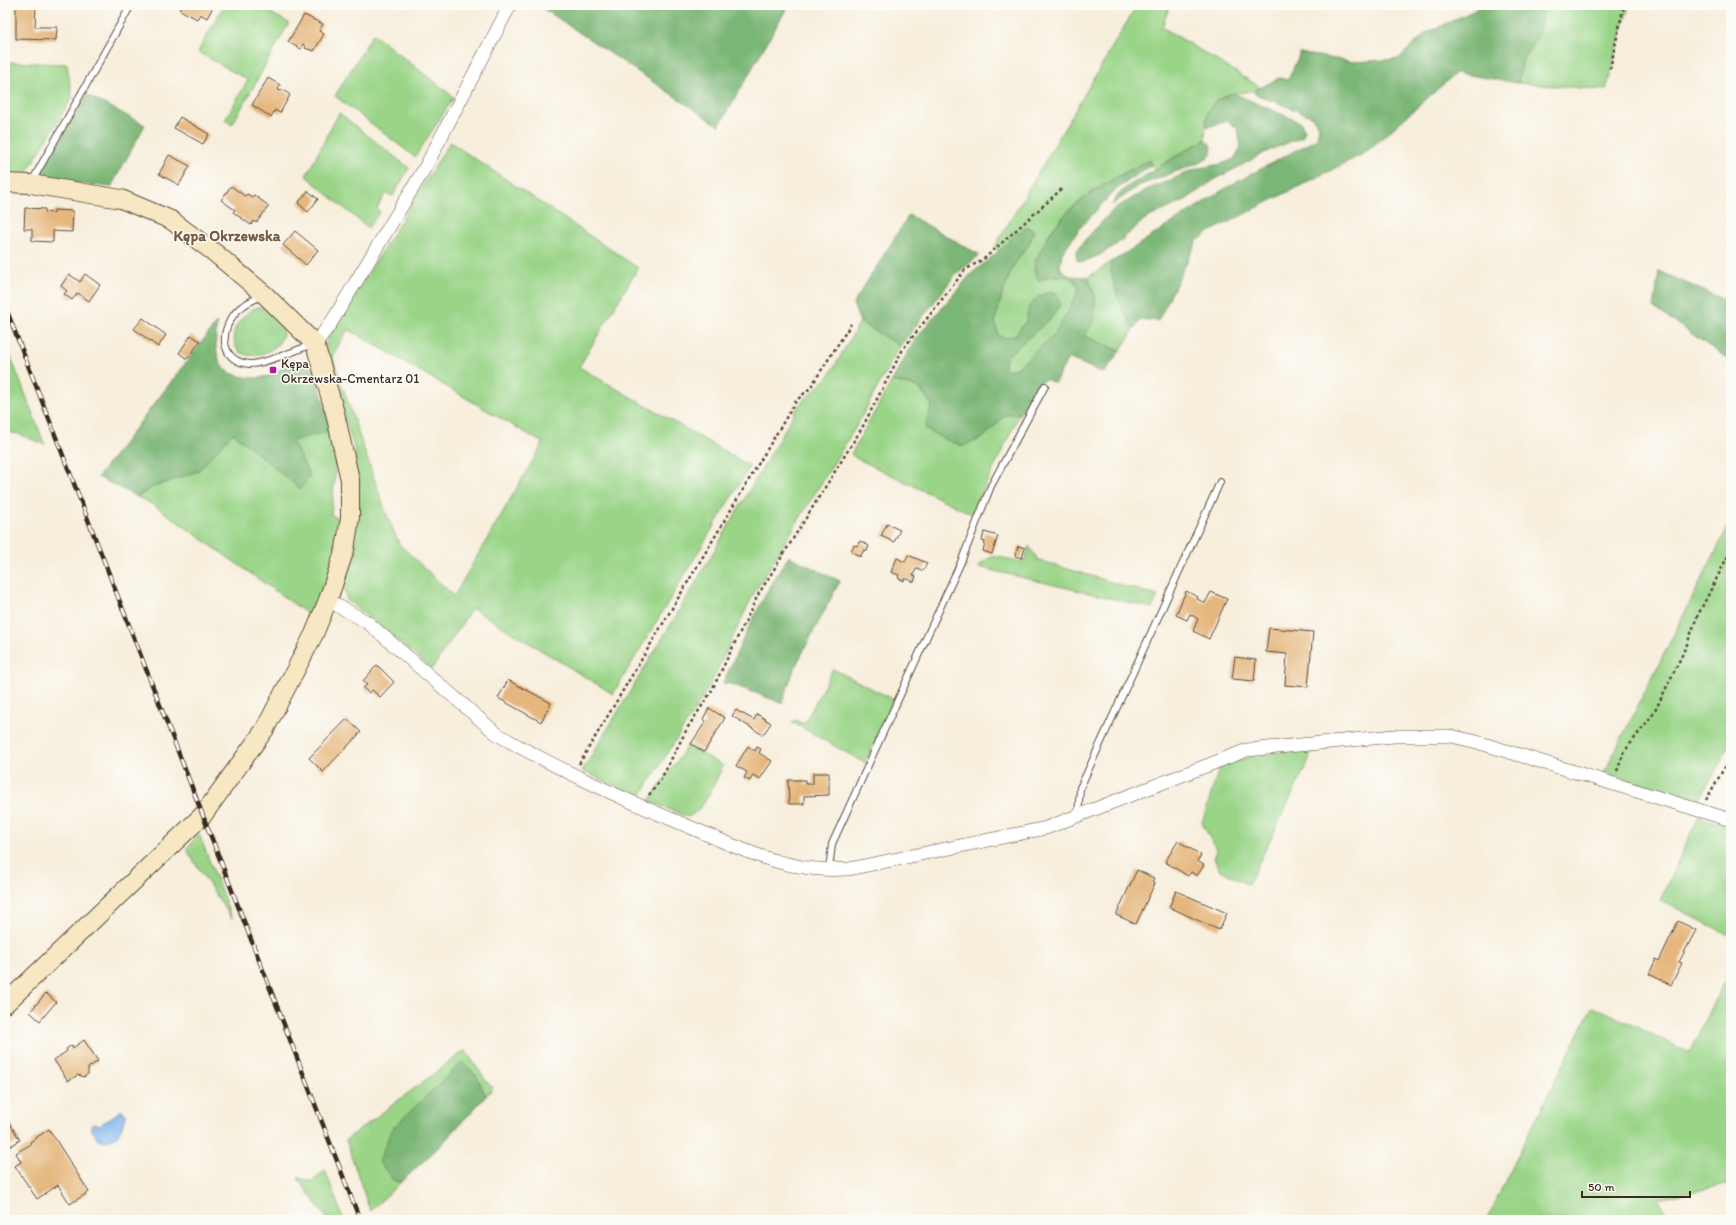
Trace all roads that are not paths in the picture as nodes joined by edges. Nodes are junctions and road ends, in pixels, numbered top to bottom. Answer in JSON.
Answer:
{"nodes":[{"id":1,"x":131,"y":5,"type":"edge"},
{"id":2,"x":510,"y":5,"type":"edge"},
{"id":3,"x":5,"y":183,"type":"edge"},
{"id":4,"x":30,"y":184,"type":"junction"},
{"id":5,"x":265,"y":295,"type":"junction"},
{"id":6,"x":315,"y":344,"type":"junction"},
{"id":7,"x":1045,"y":386,"type":"dead end"},
{"id":8,"x":1220,"y":482,"type":"dead end"},
{"id":9,"x":328,"y":600,"type":"junction"},
{"id":10,"x":1078,"y":816,"type":"junction"},
{"id":11,"x":1731,"y":820,"type":"edge"},
{"id":12,"x":828,"y":870,"type":"junction"},
{"id":13,"x":5,"y":1004,"type":"edge"}],
"edges":[{"from":1,"to":4,"type":"lane"},
{"from":2,"to":6,"type":"street"},
{"from":3,"to":4,"type":"street"},
{"from":4,"to":5,"type":"street"},
{"from":5,"to":6,"type":"street"},
{"from":5,"to":6,"type":"lane"},
{"from":6,"to":9,"type":"street"},
{"from":7,"to":12,"type":"lane"},
{"from":8,"to":10,"type":"lane"},
{"from":9,"to":12,"type":"street"},
{"from":9,"to":13,"type":"street"},
{"from":10,"to":11,"type":"street"},
{"from":10,"to":12,"type":"street"}]}
